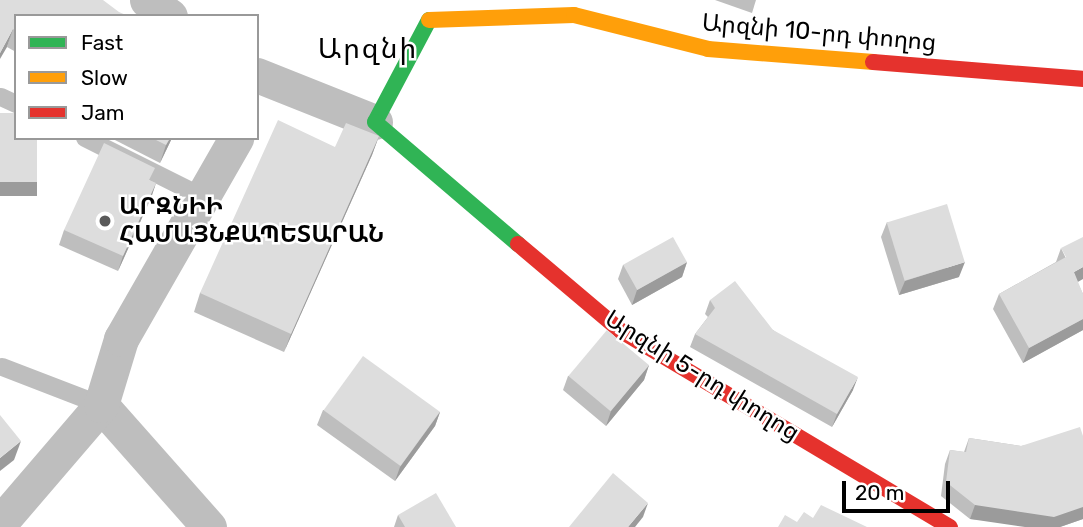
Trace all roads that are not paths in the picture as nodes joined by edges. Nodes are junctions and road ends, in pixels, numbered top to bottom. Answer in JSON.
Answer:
{"nodes":[{"id":1,"x":147,"y":0,"type":"edge"},
{"id":2,"x":425,"y":0,"type":"edge"},
{"id":3,"x":583,"y":7,"type":"edge"},
{"id":4,"x":167,"y":14,"type":"edge"},
{"id":5,"x":429,"y":20,"type":"junction"},
{"id":6,"x":1083,"y":79,"type":"edge"},
{"id":7,"x":261,"y":86,"type":"edge"},
{"id":8,"x":375,"y":121,"type":"junction"},
{"id":9,"x":89,"y":140,"type":"edge"},
{"id":10,"x":235,"y":140,"type":"edge"},
{"id":11,"x":203,"y":197,"type":"junction"},
{"id":12,"x":2,"y":367,"type":"dead end"},
{"id":13,"x":101,"y":405,"type":"junction"},
{"id":14,"x":0,"y":523,"type":"edge"},
{"id":15,"x":209,"y":527,"type":"edge"},
{"id":16,"x":950,"y":527,"type":"edge"}],
"edges":[{"from":1,"to":4,"type":"street"},
{"from":2,"to":5,"type":"street"},
{"from":3,"to":5,"type":"street","name":"Արզնի 10-րդ փողոց"},
{"from":3,"to":6,"type":"street","name":"Արզնի 10-րդ փողոց"},
{"from":5,"to":8,"type":"street"},
{"from":7,"to":8,"type":"street","name":"Արզնի 5-րդ փողոց"},
{"from":8,"to":16,"type":"street","name":"Արզնի 5-րդ փողոց"},
{"from":9,"to":11,"type":"lane"},
{"from":10,"to":11,"type":"street"},
{"from":11,"to":13,"type":"street"},
{"from":12,"to":13,"type":"lane"},
{"from":13,"to":14,"type":"street"},
{"from":13,"to":15,"type":"street"}]}
